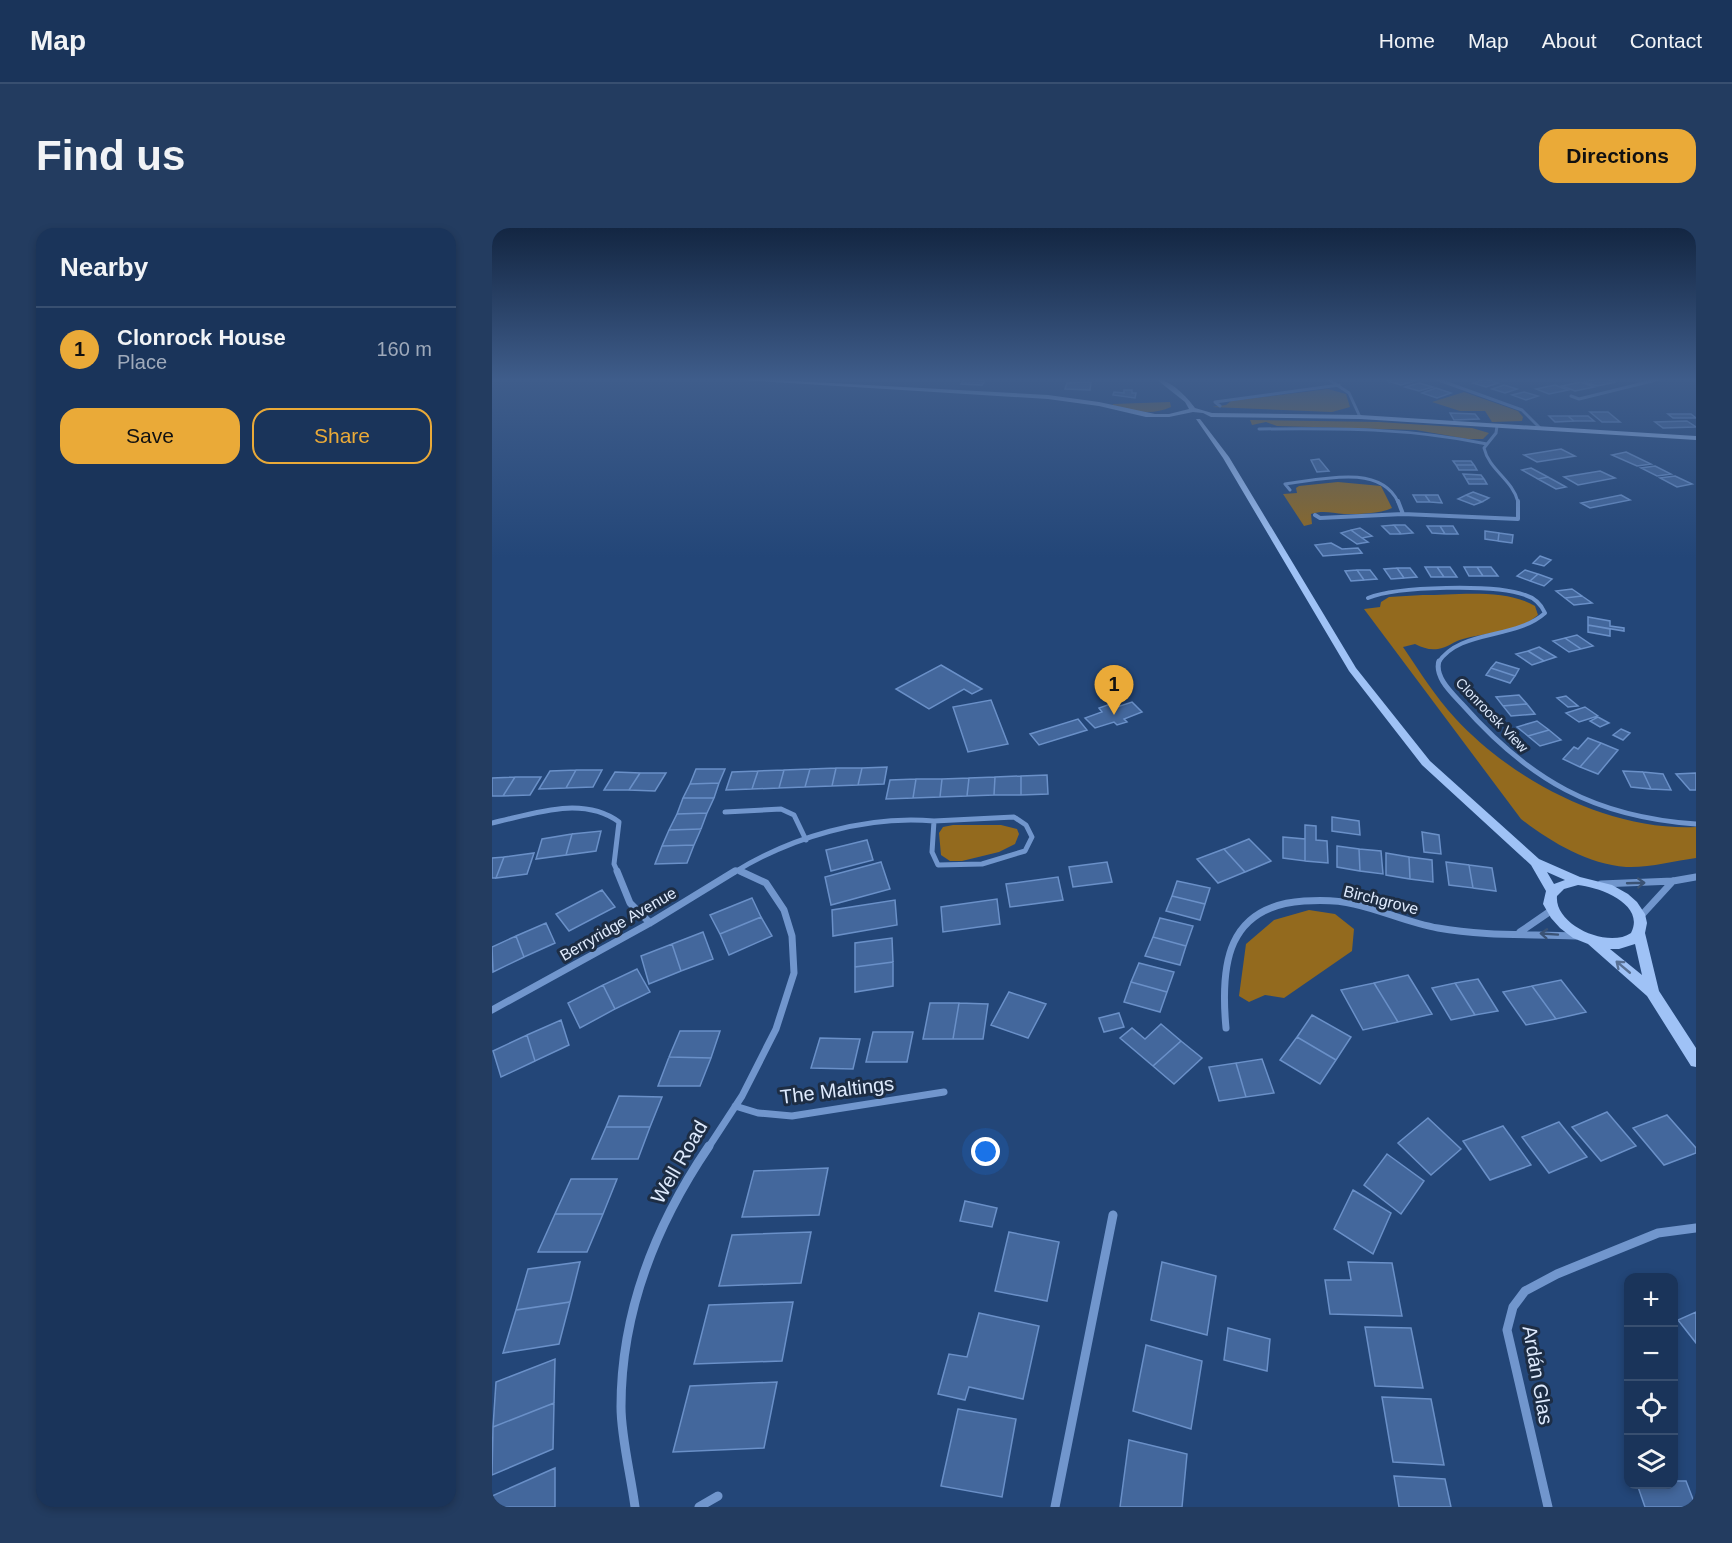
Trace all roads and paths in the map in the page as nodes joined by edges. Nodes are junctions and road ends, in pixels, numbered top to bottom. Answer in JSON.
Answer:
{"nodes":[{"id":1,"x":1209,"y":439,"type":"edge"},
{"id":2,"x":1460,"y":439,"type":"edge"},
{"id":3,"x":1491,"y":439,"type":"edge"},
{"id":4,"x":1487,"y":444,"type":"junction"},
{"id":5,"x":1290,"y":490,"type":"dead end"},
{"id":6,"x":1403,"y":513,"type":"junction"},
{"id":7,"x":1315,"y":515,"type":"dead end"},
{"id":8,"x":1368,"y":598,"type":"dead end"},
{"id":9,"x":725,"y":812,"type":"dead end"},
{"id":10,"x":934,"y":820,"type":"junction"},
{"id":11,"x":492,"y":823,"type":"edge"},
{"id":12,"x":1696,"y":824,"type":"edge"},
{"id":13,"x":806,"y":840,"type":"junction"},
{"id":14,"x":1534,"y":862,"type":"junction"},
{"id":15,"x":737,"y":870,"type":"junction"},
{"id":16,"x":1696,"y":877,"type":"edge"},
{"id":17,"x":1578,"y":881,"type":"junction"},
{"id":18,"x":1673,"y":881,"type":"junction"},
{"id":19,"x":1599,"y":884,"type":"junction"},
{"id":20,"x":1552,"y":891,"type":"junction"},
{"id":21,"x":1552,"y":910,"type":"junction"},
{"id":22,"x":1640,"y":917,"type":"junction"},
{"id":23,"x":650,"y":923,"type":"junction"},
{"id":24,"x":1520,"y":932,"type":"junction"},
{"id":25,"x":1639,"y":934,"type":"junction"},
{"id":26,"x":1578,"y":936,"type":"junction"},
{"id":27,"x":1593,"y":942,"type":"junction"},
{"id":28,"x":1653,"y":992,"type":"junction"},
{"id":29,"x":492,"y":1010,"type":"edge"},
{"id":30,"x":1226,"y":1028,"type":"dead end"},
{"id":31,"x":1696,"y":1061,"type":"edge"},
{"id":32,"x":944,"y":1092,"type":"dead end"},
{"id":33,"x":735,"y":1106,"type":"junction"},
{"id":34,"x":1113,"y":1215,"type":"dead end"},
{"id":35,"x":1696,"y":1228,"type":"edge"},
{"id":36,"x":718,"y":1496,"type":"dead end"},
{"id":37,"x":636,"y":1507,"type":"edge"},
{"id":38,"x":699,"y":1507,"type":"edge"},
{"id":39,"x":1055,"y":1507,"type":"edge"},
{"id":40,"x":1548,"y":1507,"type":"edge"}],
"edges":[{"from":1,"to":14,"type":"street"},
{"from":2,"to":4,"type":"street"},
{"from":3,"to":4,"type":"street"},
{"from":4,"to":6,"type":"street"},
{"from":5,"to":6,"type":"street"},
{"from":6,"to":7,"type":"street"},
{"from":8,"to":12,"type":"street","name":"Clonroosk View"},
{"from":9,"to":13,"type":"street"},
{"from":10,"to":10,"type":"street","name":"Berryridge Avenue"},
{"from":10,"to":13,"type":"street","name":"Berryridge Avenue"},
{"from":11,"to":23,"type":"street"},
{"from":13,"to":15,"type":"street","name":"Berryridge Avenue"},
{"from":14,"to":17,"type":"street"},
{"from":14,"to":20,"type":"street"},
{"from":15,"to":23,"type":"street","name":"Berryridge Avenue"},
{"from":15,"to":33,"type":"street","name":"Well Road"},
{"from":16,"to":18,"type":"street"},
{"from":17,"to":19,"type":"street"},
{"from":17,"to":20,"type":"street"},
{"from":19,"to":18,"type":"street","one_way":true},
{"from":18,"to":22,"type":"street"},
{"from":19,"to":22,"type":"street"},
{"from":20,"to":21,"type":"street"},
{"from":21,"to":24,"type":"street"},
{"from":21,"to":26,"type":"street"},
{"from":22,"to":25,"type":"street"},
{"from":23,"to":29,"type":"street","name":"Berryridge Avenue"},
{"from":26,"to":24,"type":"street","name":"Birchgrove","one_way":true},
{"from":24,"to":30,"type":"street","name":"Birchgrove"},
{"from":25,"to":27,"type":"street"},
{"from":25,"to":28,"type":"street"},
{"from":26,"to":27,"type":"street"},
{"from":28,"to":27,"type":"street","one_way":true},
{"from":28,"to":31,"type":"street"},
{"from":32,"to":33,"type":"street","name":"The Maltings"},
{"from":33,"to":37,"type":"street","name":"Well Road"},
{"from":34,"to":39,"type":"street"},
{"from":35,"to":40,"type":"street","name":"Ardán Glas"},
{"from":36,"to":38,"type":"street"}]}
